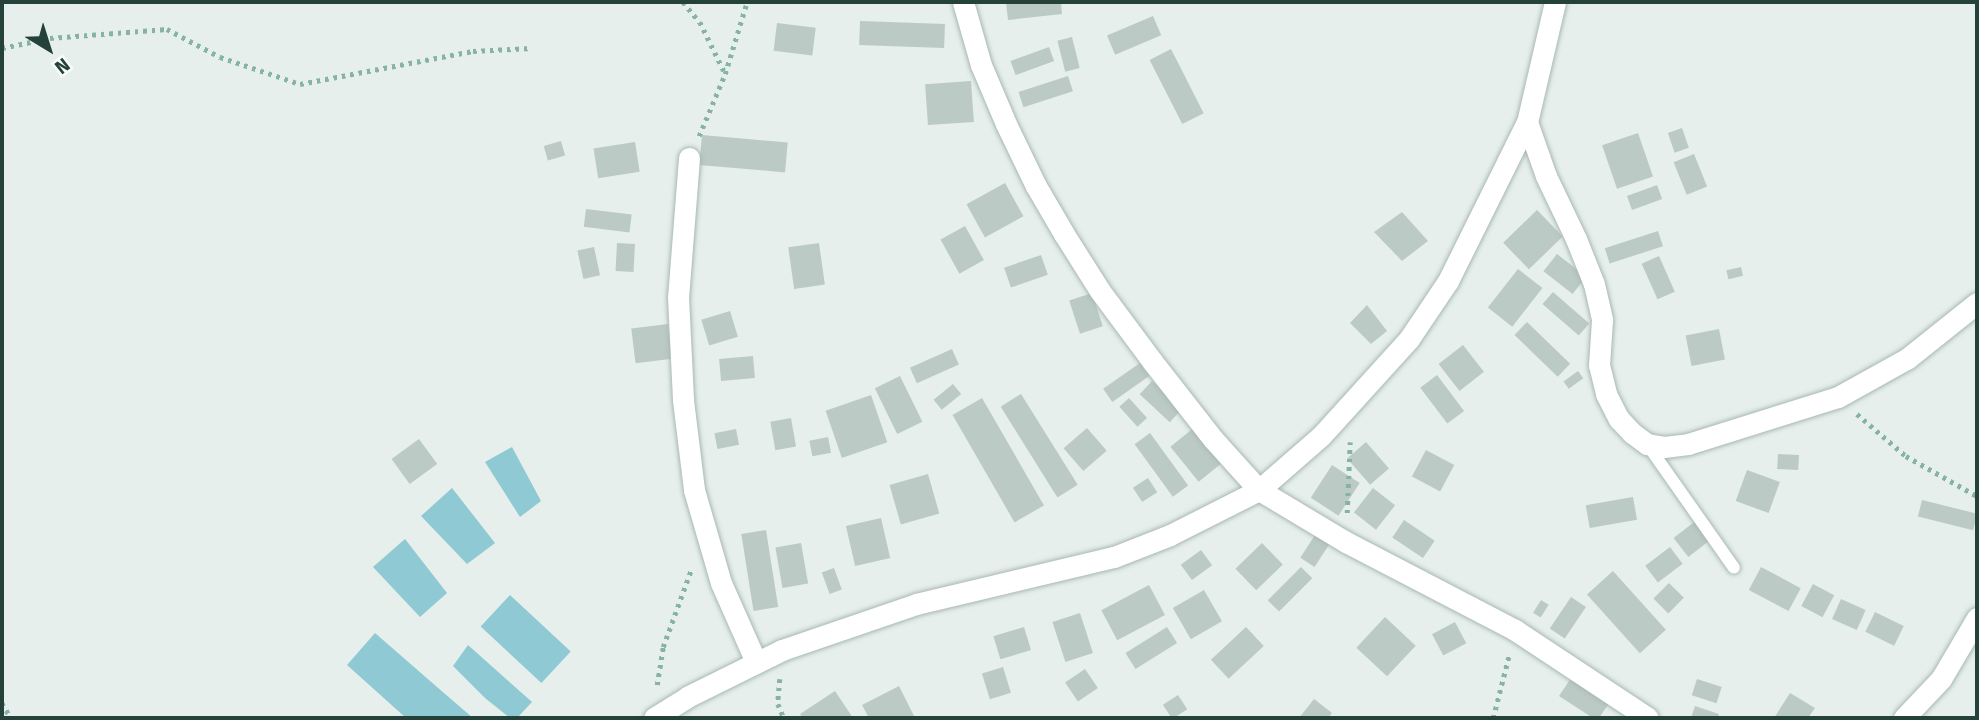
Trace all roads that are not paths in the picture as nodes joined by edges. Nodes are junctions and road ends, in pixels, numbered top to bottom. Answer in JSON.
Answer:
{"nodes":[{"id":1,"x":963,"y":2,"type":"edge"},
{"id":2,"x":1555,"y":2,"type":"edge"},
{"id":3,"x":1527,"y":122,"type":"junction"},
{"id":4,"x":689,"y":158,"type":"road end"},
{"id":5,"x":1977,"y":303,"type":"edge"},
{"id":6,"x":1647,"y":444,"type":"junction"},
{"id":7,"x":1259,"y":490,"type":"junction"},
{"id":8,"x":1734,"y":568,"type":"dead end"},
{"id":9,"x":1977,"y":618,"type":"edge"},
{"id":10,"x":756,"y":662,"type":"junction"},
{"id":11,"x":654,"y":718,"type":"edge"},
{"id":12,"x":1648,"y":718,"type":"edge"},
{"id":13,"x":1904,"y":718,"type":"edge"}],
"edges":[{"from":1,"to":7,"type":"street"},
{"from":2,"to":3,"type":"street"},
{"from":3,"to":6,"type":"street"},
{"from":3,"to":7,"type":"street"},
{"from":4,"to":10,"type":"street"},
{"from":5,"to":6,"type":"street"},
{"from":6,"to":8,"type":"lane"},
{"from":7,"to":10,"type":"street"},
{"from":7,"to":12,"type":"street"},
{"from":9,"to":13,"type":"street"},
{"from":10,"to":11,"type":"street"}]}
